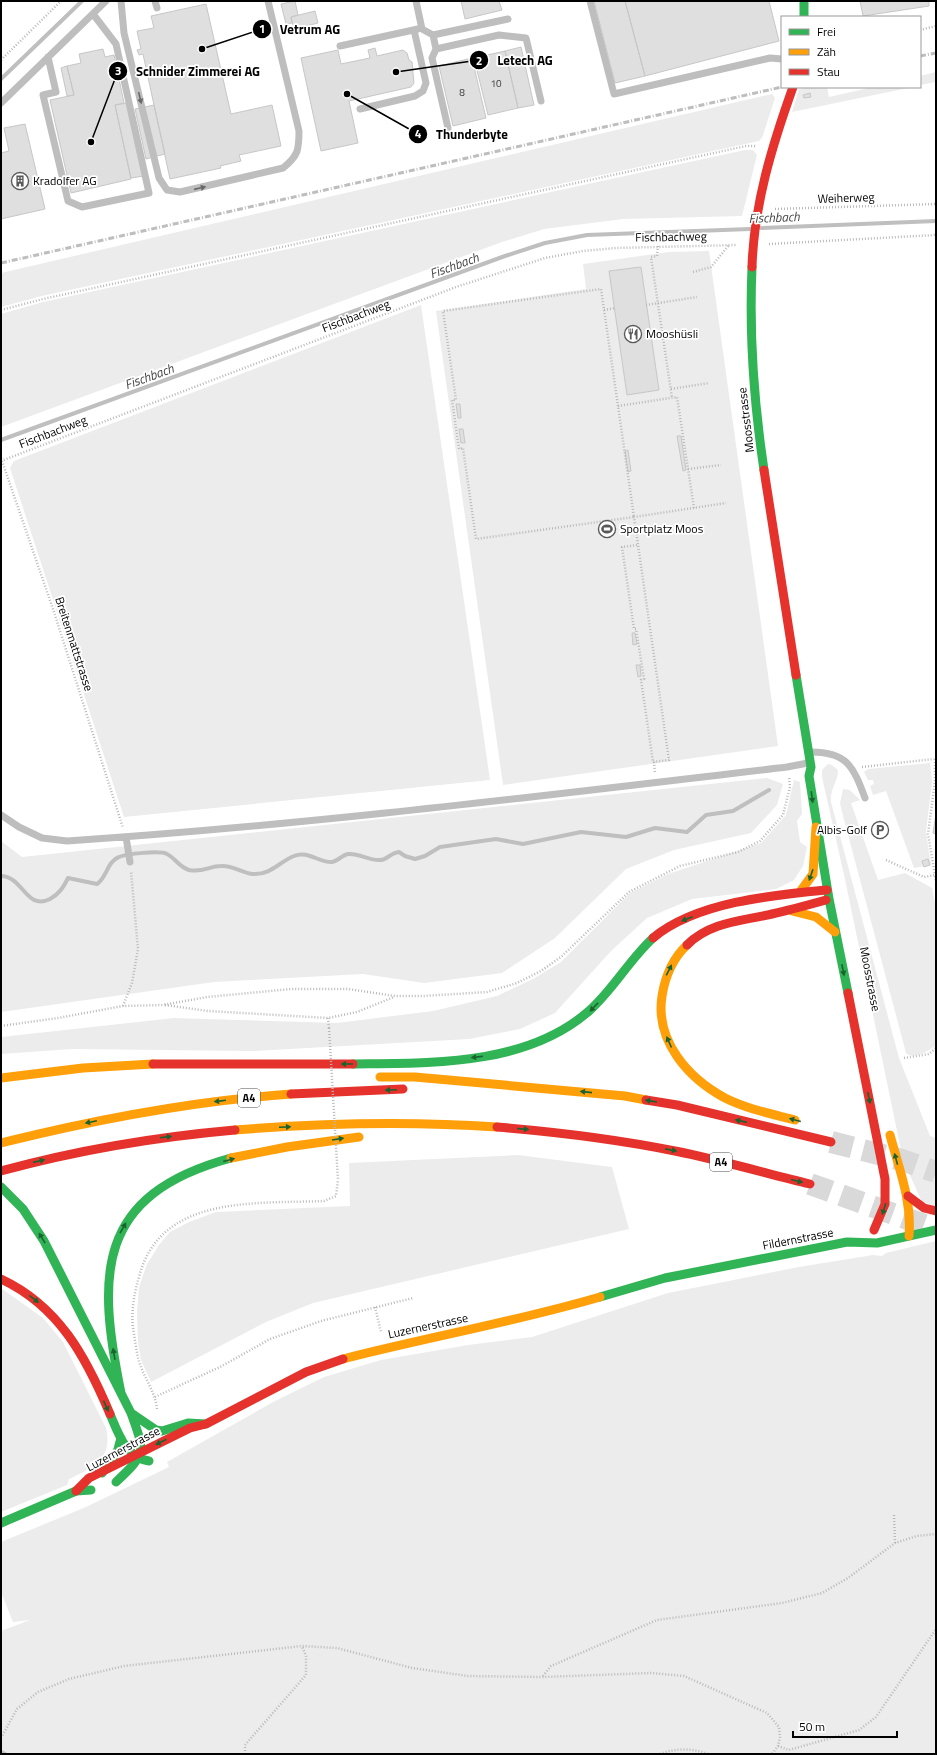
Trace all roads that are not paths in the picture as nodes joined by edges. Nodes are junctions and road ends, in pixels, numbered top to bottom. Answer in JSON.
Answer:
{"nodes":[{"id":1,"x":106,"y":1,"type":"edge"},
{"id":2,"x":121,"y":1,"type":"edge"},
{"id":3,"x":268,"y":1,"type":"edge"},
{"id":4,"x":416,"y":1,"type":"edge"},
{"id":5,"x":590,"y":1,"type":"edge"},
{"id":6,"x":804,"y":1,"type":"edge"},
{"id":7,"x":93,"y":14,"type":"junction"},
{"id":8,"x":804,"y":16,"type":"edge"},
{"id":9,"x":508,"y":19,"type":"dead end"},
{"id":10,"x":422,"y":29,"type":"junction"},
{"id":11,"x":414,"y":30,"type":"junction"},
{"id":12,"x":433,"y":35,"type":"junction"},
{"id":13,"x":340,"y":46,"type":"dead end"},
{"id":14,"x":436,"y":49,"type":"junction"},
{"id":15,"x":48,"y":57,"type":"junction"},
{"id":16,"x":781,"y":59,"type":"edge"},
{"id":17,"x":793,"y":88,"type":"edge"},
{"id":18,"x":541,"y":101,"type":"dead end"},
{"id":19,"x":1,"y":103,"type":"edge"},
{"id":20,"x":360,"y":109,"type":"dead end"},
{"id":21,"x":448,"y":128,"type":"dead end"},
{"id":22,"x":808,"y":752,"type":"junction"},
{"id":23,"x":810,"y":765,"type":"junction"},
{"id":24,"x":865,"y":798,"type":"dead end"},
{"id":25,"x":1,"y":815,"type":"edge"},
{"id":26,"x":825,"y":818,"type":"dead end"},
{"id":27,"x":816,"y":827,"type":"junction"},
{"id":28,"x":126,"y":837,"type":"junction"},
{"id":29,"x":130,"y":862,"type":"road end"},
{"id":30,"x":800,"y":892,"type":"junction"},
{"id":31,"x":828,"y":894,"type":"junction"},
{"id":32,"x":789,"y":911,"type":"junction"},
{"id":33,"x":836,"y":932,"type":"junction"},
{"id":34,"x":367,"y":1077,"type":"dead end"},
{"id":35,"x":1,"y":1078,"type":"edge"},
{"id":36,"x":79,"y":1078,"type":"dead end"},
{"id":37,"x":1,"y":1083,"type":"edge"},
{"id":38,"x":500,"y":1085,"type":"junction"},
{"id":39,"x":430,"y":1088,"type":"dead end"},
{"id":40,"x":415,"y":1089,"type":"dead end"},
{"id":41,"x":803,"y":1122,"type":"dead end"},
{"id":42,"x":887,"y":1122,"type":"dead end"},
{"id":43,"x":484,"y":1126,"type":"junction"},
{"id":44,"x":399,"y":1133,"type":"dead end"},
{"id":45,"x":368,"y":1136,"type":"dead end"},
{"id":46,"x":831,"y":1142,"type":"tunnel mouth"},
{"id":47,"x":1,"y":1143,"type":"edge"},
{"id":48,"x":882,"y":1159,"type":"junction"},
{"id":49,"x":1,"y":1171,"type":"edge"},
{"id":50,"x":810,"y":1184,"type":"tunnel mouth"},
{"id":51,"x":1,"y":1186,"type":"edge"},
{"id":52,"x":908,"y":1196,"type":"junction"},
{"id":53,"x":894,"y":1199,"type":"dead end"},
{"id":54,"x":935,"y":1216,"type":"edge"},
{"id":55,"x":914,"y":1222,"type":"junction"},
{"id":56,"x":886,"y":1227,"type":"dead end"},
{"id":57,"x":874,"y":1230,"type":"junction"},
{"id":58,"x":936,"y":1230,"type":"edge"},
{"id":59,"x":909,"y":1236,"type":"junction"},
{"id":60,"x":847,"y":1242,"type":"junction"},
{"id":61,"x":665,"y":1278,"type":"joint"},
{"id":62,"x":1,"y":1279,"type":"edge"},
{"id":63,"x":122,"y":1393,"type":"junction"},
{"id":64,"x":131,"y":1413,"type":"junction"},
{"id":65,"x":206,"y":1424,"type":"junction"},
{"id":66,"x":196,"y":1436,"type":"dead end"},
{"id":67,"x":122,"y":1438,"type":"junction"},
{"id":68,"x":139,"y":1456,"type":"junction"},
{"id":69,"x":102,"y":1473,"type":"junction"},
{"id":70,"x":109,"y":1484,"type":"junction"},
{"id":71,"x":76,"y":1491,"type":"junction"},
{"id":72,"x":1,"y":1523,"type":"edge"}],
"edges":[{"from":1,"to":7,"type":"lane"},
{"from":2,"to":3,"type":"lane","one_way":true},
{"from":4,"to":10,"type":"lane"},
{"from":5,"to":16,"type":"lane"},
{"from":6,"to":8,"type":"main road"},
{"from":7,"to":15,"type":"lane"},
{"from":7,"to":15,"type":"lane"},
{"from":9,"to":12,"type":"lane"},
{"from":10,"to":11,"type":"lane"},
{"from":10,"to":12,"type":"lane"},
{"from":11,"to":13,"type":"lane"},
{"from":11,"to":20,"type":"lane"},
{"from":12,"to":14,"type":"lane"},
{"from":14,"to":18,"type":"lane"},
{"from":14,"to":21,"type":"lane"},
{"from":15,"to":19,"type":"lane"},
{"from":17,"to":22,"type":"main road","name":"Moosstrasse"},
{"from":22,"to":23,"type":"main road","name":"Moosstrasse"},
{"from":22,"to":24,"type":"lane"},
{"from":23,"to":26,"type":"main road","name":"Moosstrasse"},
{"from":23,"to":27,"type":"main road","name":"Moosstrasse","one_way":true},
{"from":23,"to":28,"type":"lane"},
{"from":25,"to":28,"type":"lane"},
{"from":27,"to":30,"type":"main road","one_way":true},
{"from":27,"to":31,"type":"main road","name":"Moosstrasse"},
{"from":28,"to":29,"type":"lane"},
{"from":30,"to":31,"type":"main road"},
{"from":30,"to":35,"type":"main road","one_way":true},
{"from":31,"to":32,"type":"main road"},
{"from":31,"to":33,"type":"main road","name":"Moosstrasse"},
{"from":32,"to":33,"type":"main road"},
{"from":41,"to":32,"type":"main road","one_way":true},
{"from":33,"to":48,"type":"main road","name":"Moosstrasse","one_way":true},
{"from":34,"to":38,"type":"main road"},
{"from":36,"to":37,"type":"main road"},
{"from":38,"to":39,"type":"main road"},
{"from":46,"to":38,"type":"main road","one_way":true},
{"from":40,"to":47,"type":"main road","number":"A4","one_way":true},
{"from":52,"to":42,"type":"main road","one_way":true},
{"from":43,"to":44,"type":"main road"},
{"from":49,"to":43,"type":"main road","number":"A4","one_way":true},
{"from":43,"to":50,"type":"main road","number":"A4","one_way":true},
{"from":63,"to":45,"type":"main road","one_way":true},
{"from":48,"to":53,"type":"main road","name":"Moosstrasse"},
{"from":48,"to":57,"type":"main road","name":"Moosstrasse","one_way":true},
{"from":63,"to":51,"type":"main road","one_way":true},
{"from":52,"to":54,"type":"main road"},
{"from":52,"to":55,"type":"main road"},
{"from":55,"to":59,"type":"main road"},
{"from":55,"to":59,"type":"main road"},
{"from":56,"to":57,"type":"main road"},
{"from":57,"to":60,"type":"main road"},
{"from":58,"to":59,"type":"main road","name":"Fildernstrasse"},
{"from":59,"to":60,"type":"main road","name":"Fildernstrasse"},
{"from":60,"to":61,"type":"main road","name":"Fildernstrasse"},
{"from":61,"to":65,"type":"main road","name":"Luzernerstrasse"},
{"from":62,"to":67,"type":"main road","one_way":true},
{"from":63,"to":64,"type":"main road"},
{"from":64,"to":65,"type":"main road"},
{"from":64,"to":68,"type":"main road"},
{"from":65,"to":66,"type":"main road","name":"Luzernerstrasse"},
{"from":65,"to":68,"type":"main road","name":"Luzernerstrasse","one_way":true},
{"from":67,"to":68,"type":"main road"},
{"from":67,"to":69,"type":"main road"},
{"from":68,"to":69,"type":"main road","name":"Luzernerstrasse"},
{"from":68,"to":70,"type":"main road"},
{"from":68,"to":70,"type":"main road","name":"Luzernerstrasse"},
{"from":69,"to":71,"type":"main road","name":"Luzernerstrasse"},
{"from":70,"to":71,"type":"main road","name":"Luzernerstrasse"},
{"from":71,"to":72,"type":"main road","name":"Luzernerstrasse"}]}
